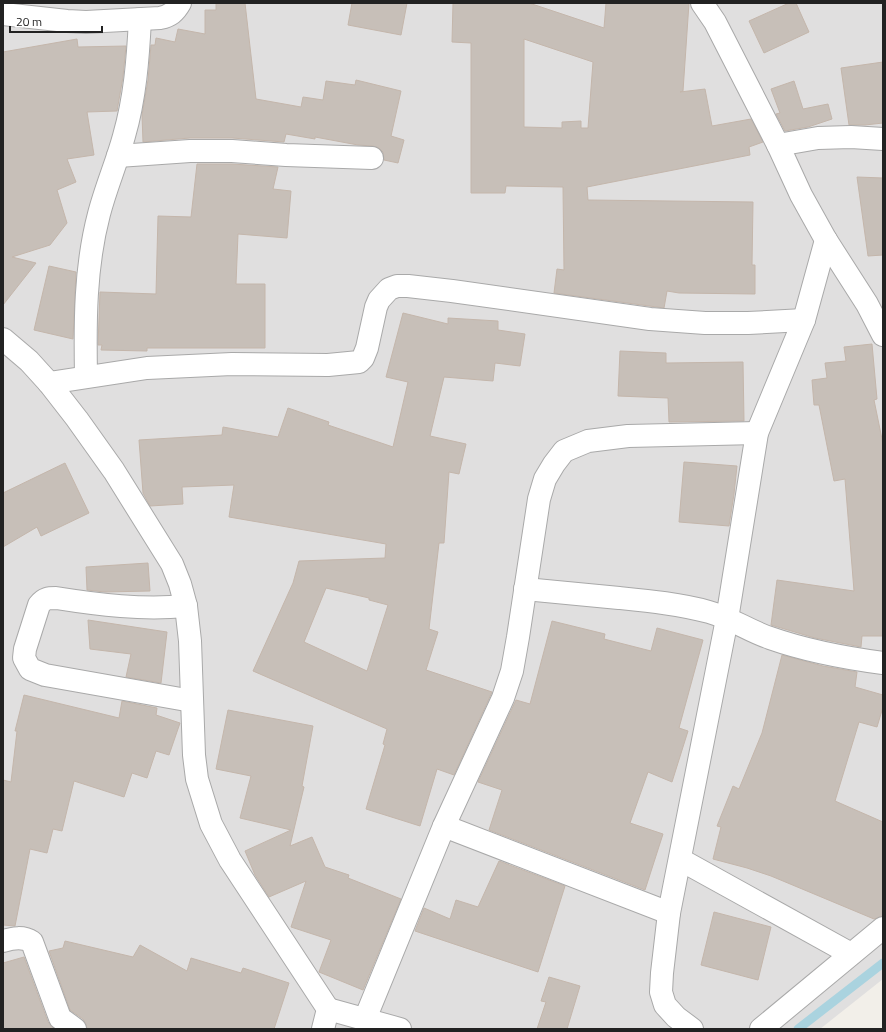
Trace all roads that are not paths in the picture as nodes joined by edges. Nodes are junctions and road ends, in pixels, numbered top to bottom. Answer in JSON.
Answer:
{"nodes":[{"id":1,"x":180,"y":3,"type":"edge"},
{"id":2,"x":702,"y":3,"type":"edge"},
{"id":3,"x":3,"y":14,"type":"edge"},
{"id":4,"x":140,"y":19,"type":"junction"},
{"id":5,"x":883,"y":139,"type":"edge"},
{"id":6,"x":778,"y":145,"type":"junction"},
{"id":7,"x":118,"y":156,"type":"junction"},
{"id":8,"x":372,"y":158,"type":"dead end"},
{"id":9,"x":826,"y":240,"type":"junction"},
{"id":10,"x":804,"y":320,"type":"junction"},
{"id":11,"x":883,"y":335,"type":"edge"},
{"id":12,"x":3,"y":339,"type":"edge"},
{"id":13,"x":86,"y":376,"type":"junction"},
{"id":14,"x":49,"y":383,"type":"junction"},
{"id":15,"x":757,"y":433,"type":"junction"},
{"id":16,"x":525,"y":589,"type":"junction"},
{"id":17,"x":186,"y":606,"type":"junction"},
{"id":18,"x":727,"y":619,"type":"junction"},
{"id":19,"x":883,"y":663,"type":"edge"},
{"id":20,"x":192,"y":701,"type":"junction"},
{"id":21,"x":444,"y":826,"type":"junction"},
{"id":22,"x":681,"y":860,"type":"junction"},
{"id":23,"x":669,"y":913,"type":"junction"},
{"id":24,"x":883,"y":928,"type":"edge"},
{"id":25,"x":3,"y":940,"type":"edge"},
{"id":26,"x":851,"y":954,"type":"junction"},
{"id":27,"x":325,"y":1019,"type":"edge"},
{"id":28,"x":365,"y":1019,"type":"junction"},
{"id":29,"x":75,"y":1029,"type":"edge"},
{"id":30,"x":400,"y":1029,"type":"edge"},
{"id":31,"x":692,"y":1029,"type":"edge"},
{"id":32,"x":761,"y":1029,"type":"edge"}],
"edges":[{"from":1,"to":4,"type":"street"},
{"from":2,"to":6,"type":"street"},
{"from":3,"to":4,"type":"street"},
{"from":4,"to":7,"type":"street"},
{"from":5,"to":6,"type":"street"},
{"from":6,"to":9,"type":"street"},
{"from":7,"to":8,"type":"street"},
{"from":7,"to":13,"type":"street"},
{"from":9,"to":10,"type":"street"},
{"from":9,"to":11,"type":"street"},
{"from":10,"to":13,"type":"street"},
{"from":10,"to":15,"type":"street"},
{"from":12,"to":14,"type":"street"},
{"from":13,"to":14,"type":"street"},
{"from":14,"to":17,"type":"street"},
{"from":15,"to":16,"type":"street"},
{"from":15,"to":18,"type":"street"},
{"from":16,"to":18,"type":"street"},
{"from":16,"to":21,"type":"street"},
{"from":17,"to":20,"type":"street"},
{"from":17,"to":20,"type":"street"},
{"from":18,"to":19,"type":"street"},
{"from":18,"to":22,"type":"street"},
{"from":20,"to":27,"type":"street"},
{"from":21,"to":23,"type":"street"},
{"from":21,"to":28,"type":"street"},
{"from":22,"to":23,"type":"street"},
{"from":22,"to":26,"type":"street"},
{"from":23,"to":31,"type":"street"},
{"from":24,"to":26,"type":"street"},
{"from":25,"to":29,"type":"street"},
{"from":26,"to":32,"type":"street"},
{"from":27,"to":28,"type":"street"},
{"from":28,"to":30,"type":"street"}]}
